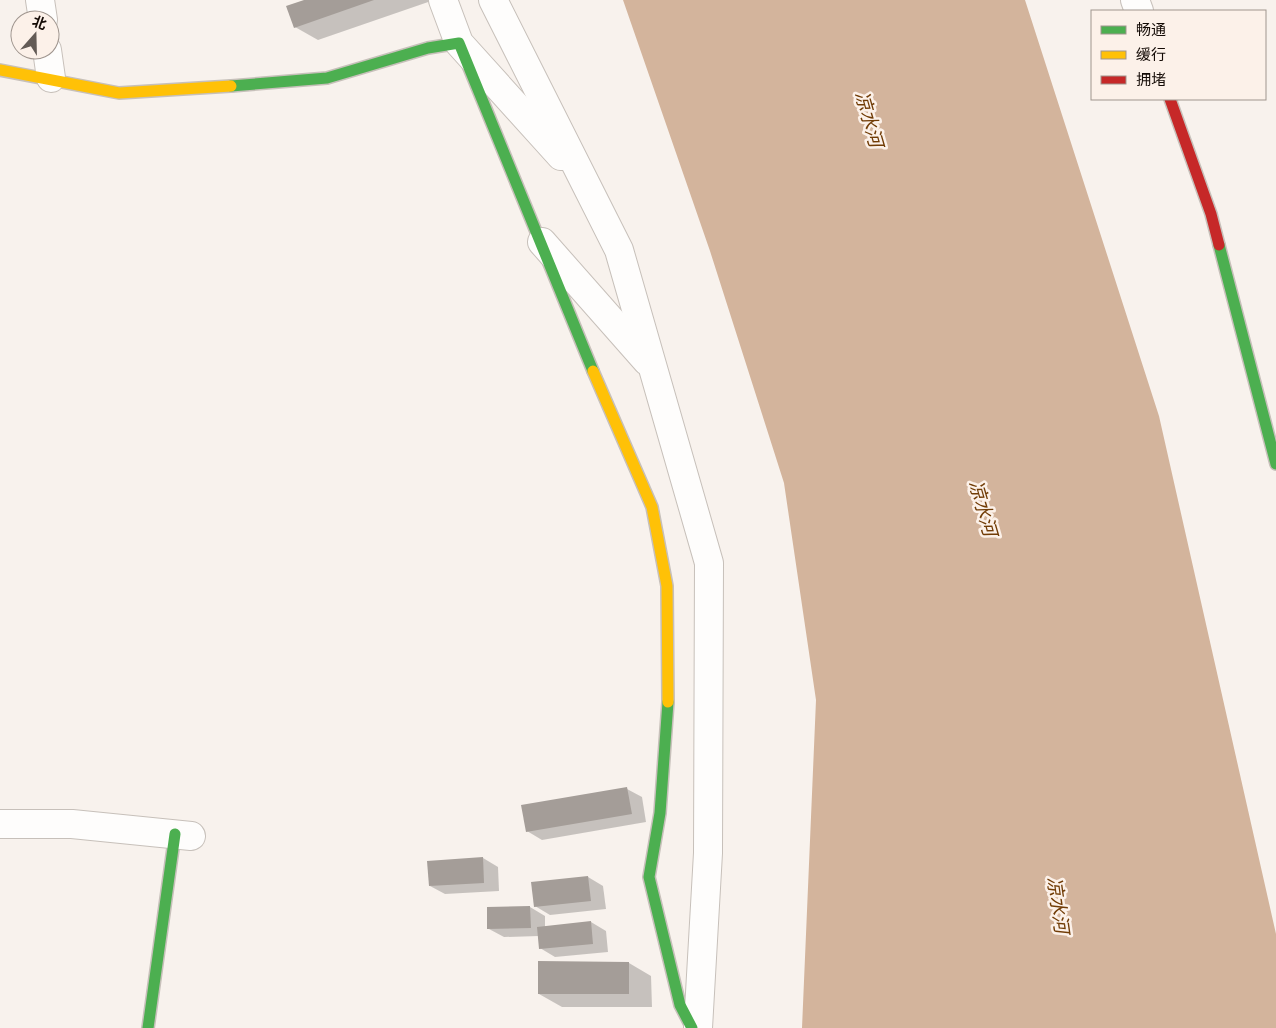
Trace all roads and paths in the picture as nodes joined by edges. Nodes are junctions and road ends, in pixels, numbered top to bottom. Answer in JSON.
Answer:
{"nodes":[{"id":1,"x":443,"y":0,"type":"edge"},
{"id":2,"x":493,"y":0,"type":"edge"},
{"id":3,"x":459,"y":43,"type":"junction"},
{"id":4,"x":48,"y":60,"type":"edge"},
{"id":5,"x":0,"y":70,"type":"edge"},
{"id":6,"x":51,"y":78,"type":"junction"},
{"id":7,"x":1170,"y":100,"type":"edge"},
{"id":8,"x":586,"y":184,"type":"junction"},
{"id":9,"x":539,"y":239,"type":"junction"},
{"id":10,"x":653,"y":368,"type":"junction"},
{"id":11,"x":1276,"y":464,"type":"edge"},
{"id":12,"x":0,"y":824,"type":"edge"},
{"id":13,"x":183,"y":835,"type":"joint"},
{"id":14,"x":148,"y":1028,"type":"edge"},
{"id":15,"x":692,"y":1028,"type":"edge"},
{"id":16,"x":698,"y":1028,"type":"edge"}],
"edges":[{"from":1,"to":3,"type":"street"},
{"from":2,"to":8,"type":"street"},
{"from":3,"to":6,"type":"street"},
{"from":3,"to":8,"type":"street"},
{"from":3,"to":9,"type":"street"},
{"from":4,"to":6,"type":"street"},
{"from":5,"to":6,"type":"street"},
{"from":7,"to":11,"type":"street"},
{"from":8,"to":10,"type":"street"},
{"from":9,"to":10,"type":"street"},
{"from":9,"to":15,"type":"street"},
{"from":10,"to":16,"type":"street"},
{"from":12,"to":13,"type":"street"},
{"from":13,"to":14,"type":"street"}]}
